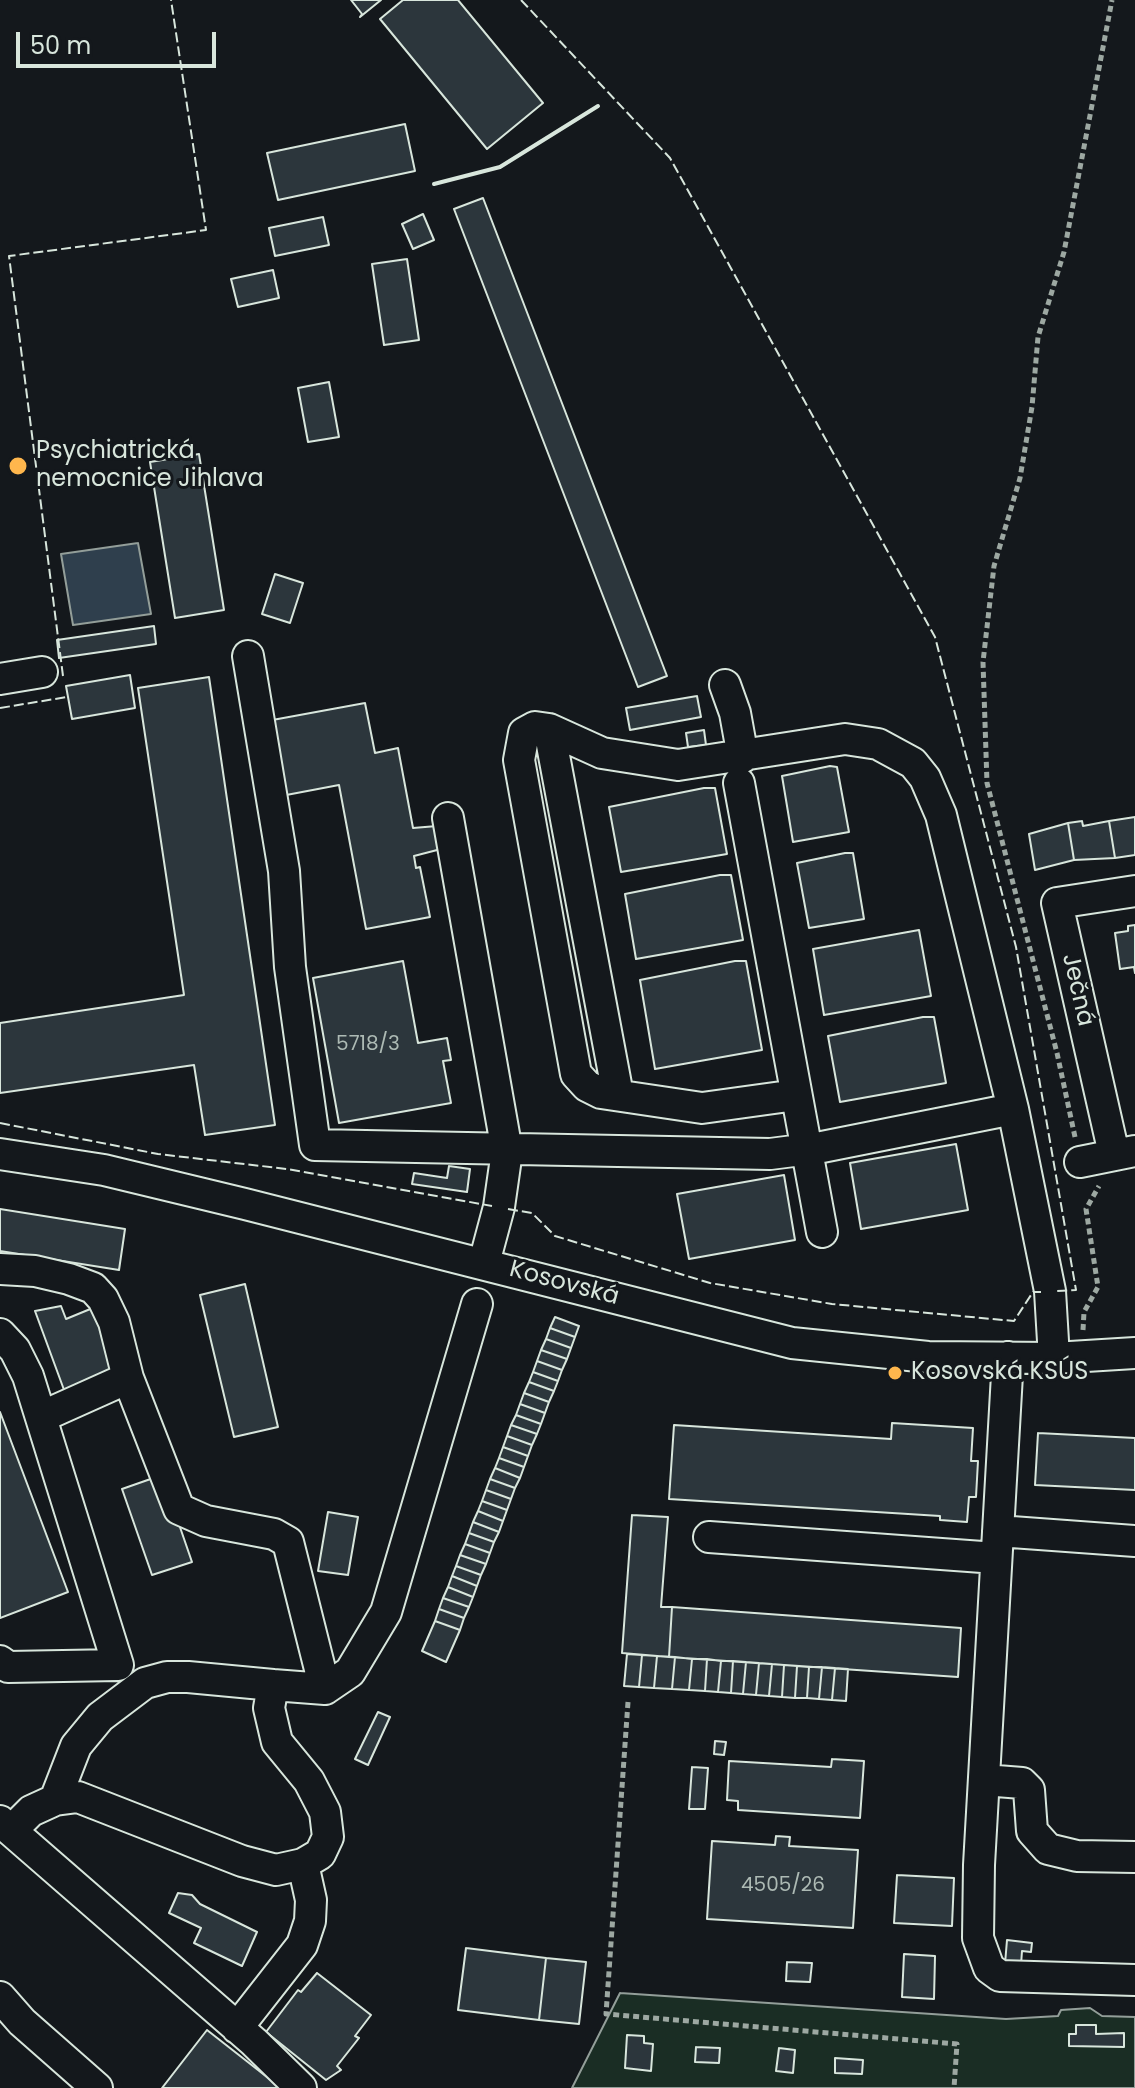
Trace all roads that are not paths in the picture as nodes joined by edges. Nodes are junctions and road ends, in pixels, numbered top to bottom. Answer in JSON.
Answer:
{"nodes":[{"id":1,"x":248,"y":656,"type":"dead end"},
{"id":2,"x":42,"y":672,"type":"dead end"},
{"id":3,"x":0,"y":679,"type":"edge"},
{"id":4,"x":725,"y":685,"type":"dead end"},
{"id":5,"x":741,"y":770,"type":"junction"},
{"id":6,"x":448,"y":818,"type":"dead end"},
{"id":7,"x":1135,"y":891,"type":"edge"},
{"id":8,"x":796,"y":1095,"type":"junction"},
{"id":9,"x":1013,"y":1109,"type":"junction"},
{"id":10,"x":806,"y":1150,"type":"junction"},
{"id":11,"x":507,"y":1151,"type":"junction"},
{"id":12,"x":1124,"y":1153,"type":"edge"},
{"id":13,"x":0,"y":1154,"type":"edge"},
{"id":14,"x":1080,"y":1162,"type":"road end"},
{"id":15,"x":822,"y":1232,"type":"dead end"},
{"id":16,"x":484,"y":1263,"type":"junction"},
{"id":17,"x":0,"y":1269,"type":"edge"},
{"id":18,"x":477,"y":1304,"type":"dead end"},
{"id":19,"x":0,"y":1334,"type":"edge"},
{"id":20,"x":1065,"y":1348,"type":"junction"},
{"id":21,"x":1135,"y":1353,"type":"edge"},
{"id":22,"x":1008,"y":1357,"type":"junction"},
{"id":23,"x":128,"y":1378,"type":"junction"},
{"id":24,"x":41,"y":1417,"type":"junction"},
{"id":25,"x":709,"y":1537,"type":"dead end"},
{"id":26,"x":1135,"y":1541,"type":"edge"},
{"id":27,"x":997,"y":1544,"type":"junction"},
{"id":28,"x":0,"y":1661,"type":"edge"},
{"id":29,"x":273,"y":1685,"type":"junction"},
{"id":30,"x":325,"y":1689,"type":"junction"},
{"id":31,"x":984,"y":1780,"type":"junction"},
{"id":32,"x":55,"y":1800,"type":"junction"},
{"id":33,"x":6,"y":1826,"type":"edge"},
{"id":34,"x":1135,"y":1857,"type":"edge"},
{"id":35,"x":303,"y":1864,"type":"junction"},
{"id":36,"x":1135,"y":1980,"type":"edge"},
{"id":37,"x":0,"y":1997,"type":"edge"},
{"id":38,"x":237,"y":2028,"type":"junction"},
{"id":39,"x":97,"y":2088,"type":"edge"},
{"id":40,"x":301,"y":2088,"type":"edge"}],
"edges":[{"from":1,"to":11,"type":"street"},
{"from":2,"to":3,"type":"street"},
{"from":4,"to":5,"type":"street"},
{"from":5,"to":8,"type":"street"},
{"from":5,"to":8,"type":"street"},
{"from":5,"to":9,"type":"street"},
{"from":6,"to":11,"type":"street"},
{"from":7,"to":12,"type":"street","name":"Ječná"},
{"from":8,"to":10,"type":"street"},
{"from":9,"to":10,"type":"street"},
{"from":9,"to":20,"type":"street"},
{"from":10,"to":11,"type":"street"},
{"from":10,"to":15,"type":"street"},
{"from":11,"to":16,"type":"street"},
{"from":12,"to":14,"type":"street"},
{"from":13,"to":16,"type":"street","name":"Kosovská"},
{"from":16,"to":22,"type":"street","name":"Kosovská"},
{"from":17,"to":23,"type":"street"},
{"from":18,"to":30,"type":"street"},
{"from":19,"to":24,"type":"street"},
{"from":20,"to":21,"type":"street","name":"Kosovská"},
{"from":20,"to":22,"type":"street","name":"Kosovská"},
{"from":22,"to":27,"type":"street"},
{"from":23,"to":24,"type":"street"},
{"from":23,"to":30,"type":"street"},
{"from":24,"to":28,"type":"street"},
{"from":25,"to":27,"type":"street"},
{"from":26,"to":27,"type":"street"},
{"from":27,"to":31,"type":"street"},
{"from":29,"to":30,"type":"street"},
{"from":29,"to":32,"type":"street"},
{"from":29,"to":35,"type":"street"},
{"from":31,"to":34,"type":"street"},
{"from":31,"to":36,"type":"street"},
{"from":32,"to":33,"type":"street"},
{"from":32,"to":35,"type":"street"},
{"from":33,"to":38,"type":"street"},
{"from":35,"to":38,"type":"street"},
{"from":37,"to":39,"type":"street"},
{"from":38,"to":40,"type":"street"}]}
